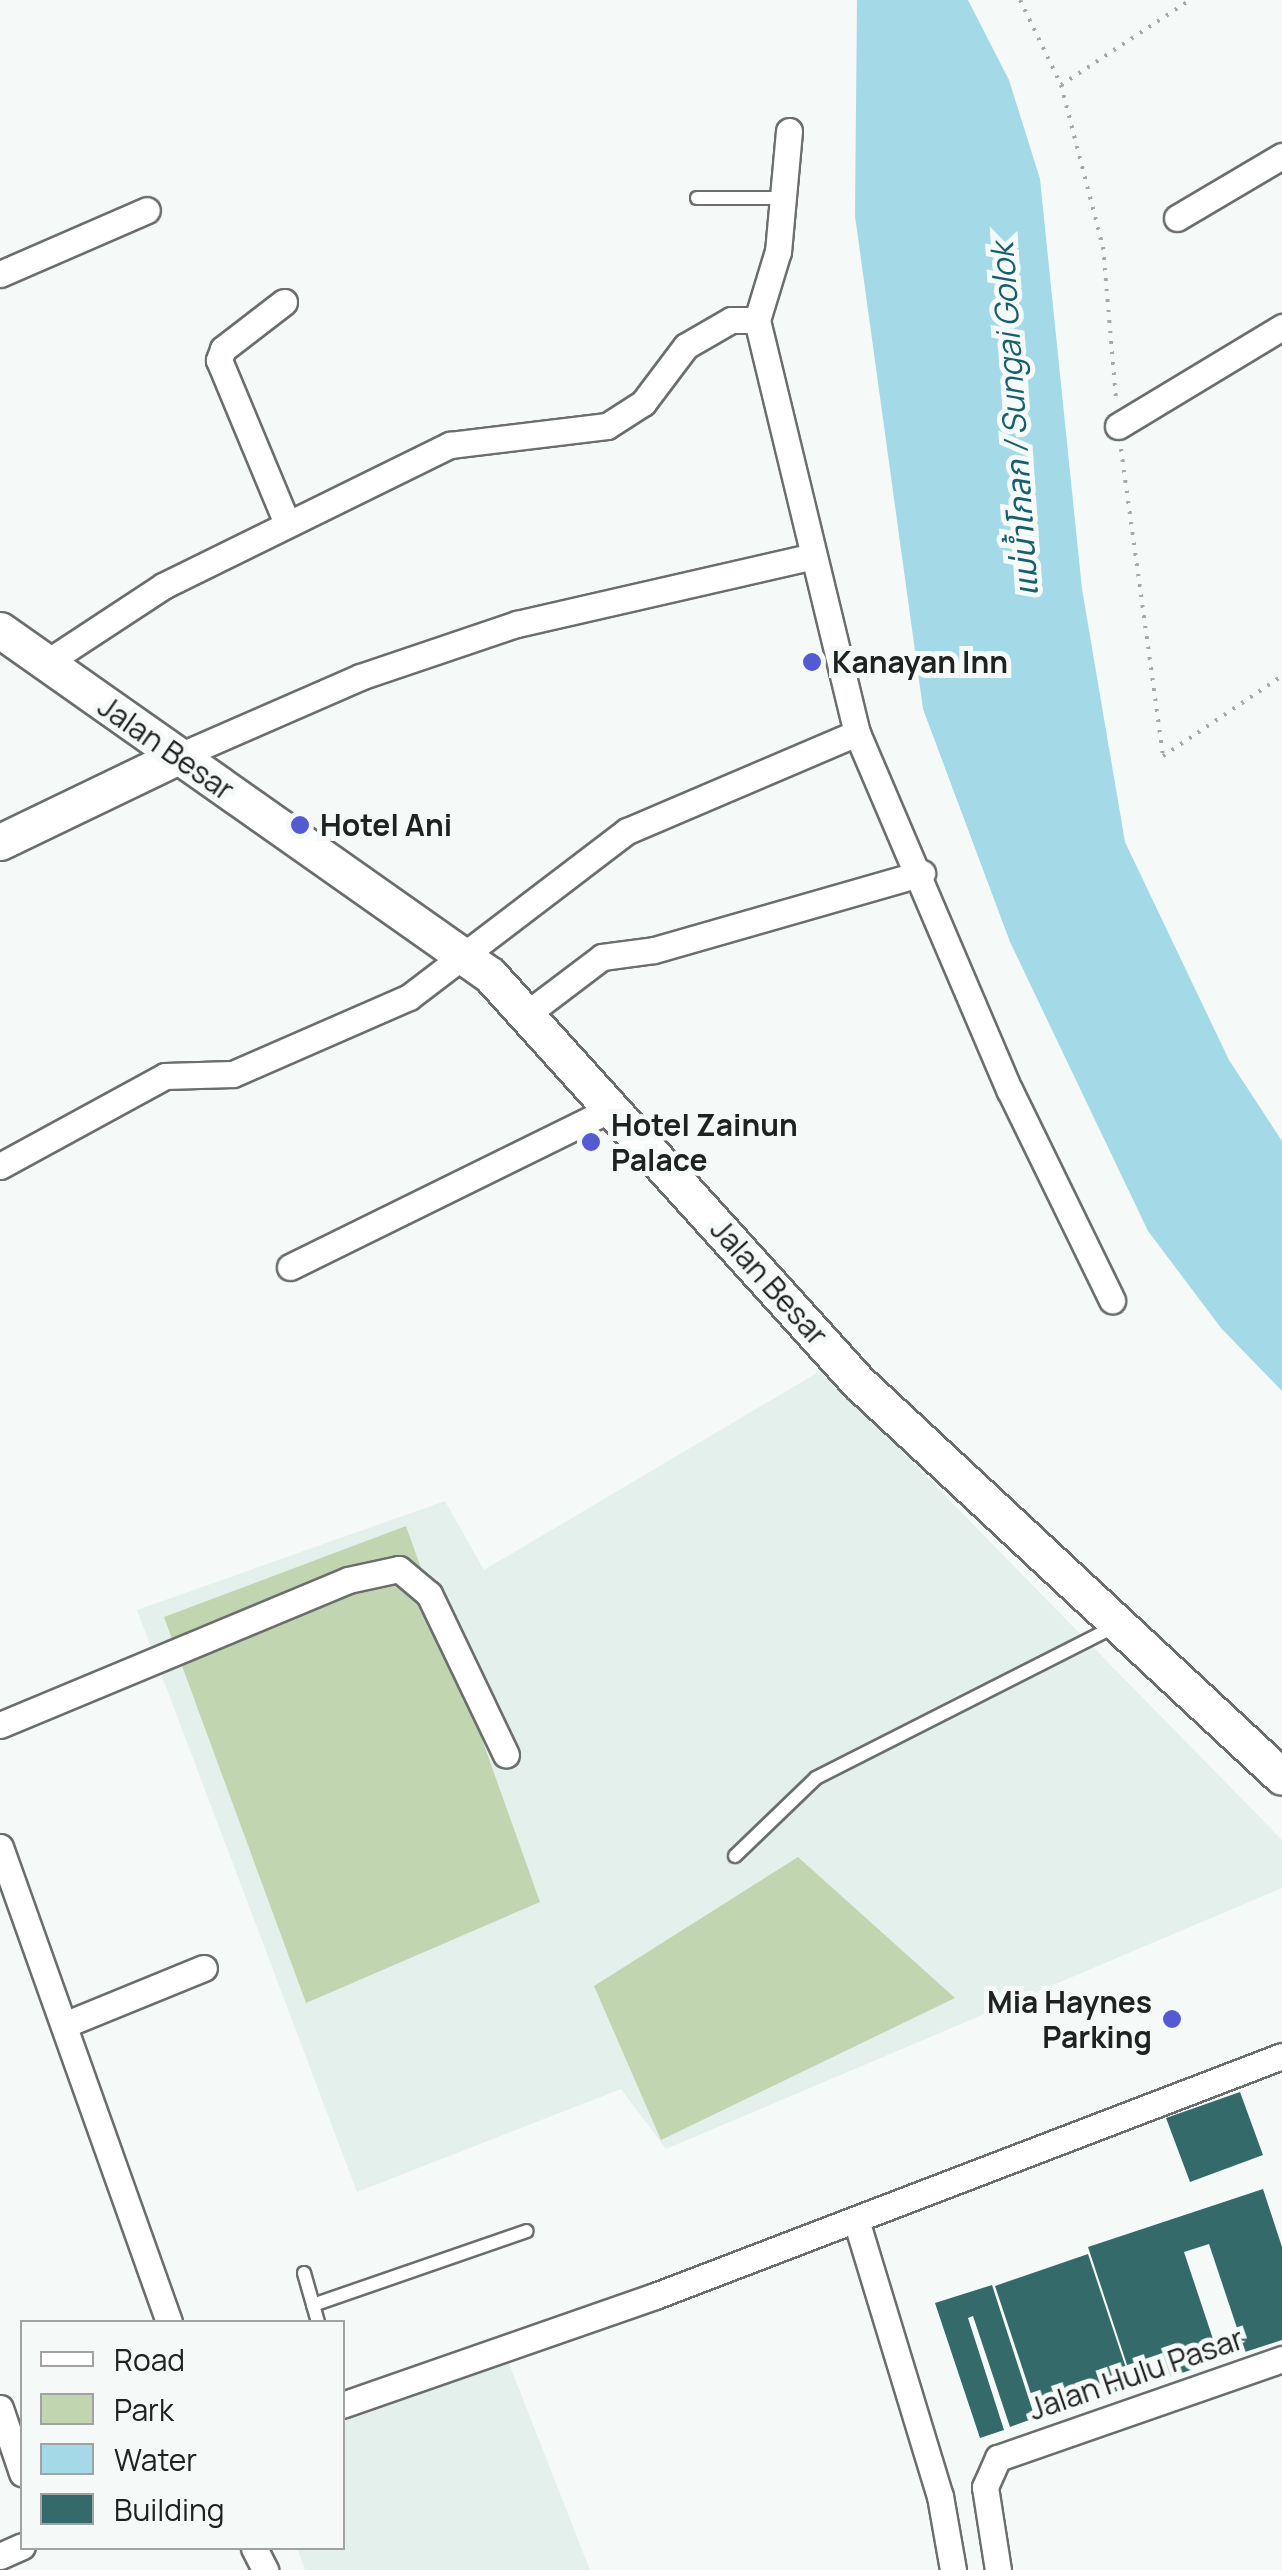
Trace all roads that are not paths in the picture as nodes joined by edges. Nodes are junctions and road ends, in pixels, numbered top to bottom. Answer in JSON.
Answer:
{"nodes":[{"id":1,"x":789,"y":131,"type":"dead end"},
{"id":2,"x":1282,"y":156,"type":"edge"},
{"id":3,"x":697,"y":198,"type":"dead end"},
{"id":4,"x":785,"y":198,"type":"junction"},
{"id":5,"x":148,"y":210,"type":"dead end"},
{"id":6,"x":1177,"y":218,"type":"dead end"},
{"id":7,"x":0,"y":274,"type":"edge"},
{"id":8,"x":284,"y":302,"type":"dead end"},
{"id":9,"x":757,"y":320,"type":"junction"},
{"id":10,"x":1282,"y":327,"type":"edge"},
{"id":11,"x":1118,"y":426,"type":"road end"},
{"id":12,"x":286,"y":520,"type":"junction"},
{"id":13,"x":810,"y":558,"type":"junction"},
{"id":14,"x":0,"y":630,"type":"edge"},
{"id":15,"x":46,"y":663,"type":"junction"},
{"id":16,"x":857,"y":733,"type":"junction"},
{"id":17,"x":177,"y":756,"type":"junction"},
{"id":18,"x":0,"y":842,"type":"edge"},
{"id":19,"x":922,"y":873,"type":"junction"},
{"id":20,"x":460,"y":954,"type":"junction"},
{"id":21,"x":528,"y":1013,"type":"junction"},
{"id":22,"x":614,"y":1107,"type":"junction"},
{"id":23,"x":0,"y":1166,"type":"edge"},
{"id":24,"x":290,"y":1267,"type":"dead end"},
{"id":25,"x":1112,"y":1300,"type":"dead end"},
{"id":26,"x":1116,"y":1626,"type":"junction"},
{"id":27,"x":0,"y":1725,"type":"edge"},
{"id":28,"x":506,"y":1754,"type":"dead end"},
{"id":29,"x":1282,"y":1777,"type":"edge"},
{"id":30,"x":0,"y":1847,"type":"edge"},
{"id":31,"x":734,"y":1856,"type":"dead end"},
{"id":32,"x":204,"y":1968,"type":"dead end"},
{"id":33,"x":64,"y":2025,"type":"junction"},
{"id":34,"x":1282,"y":2056,"type":"edge"},
{"id":35,"x":856,"y":2220,"type":"junction"},
{"id":36,"x":526,"y":2232,"type":"dead end"},
{"id":37,"x":304,"y":2272,"type":"dead end"},
{"id":38,"x":314,"y":2305,"type":"junction"},
{"id":39,"x":168,"y":2320,"type":"edge"},
{"id":40,"x":318,"y":2320,"type":"edge"},
{"id":41,"x":1282,"y":2359,"type":"edge"},
{"id":42,"x":345,"y":2404,"type":"edge"},
{"id":43,"x":0,"y":2408,"type":"edge"},
{"id":44,"x":20,"y":2467,"type":"edge"},
{"id":45,"x":953,"y":2570,"type":"edge"},
{"id":46,"x":998,"y":2570,"type":"edge"}],
"edges":[{"from":1,"to":4,"type":"street"},
{"from":2,"to":6,"type":"street"},
{"from":3,"to":4,"type":"lane"},
{"from":4,"to":9,"type":"street"},
{"from":5,"to":7,"type":"street"},
{"from":8,"to":12,"type":"street"},
{"from":9,"to":12,"type":"street"},
{"from":9,"to":13,"type":"street"},
{"from":10,"to":11,"type":"street"},
{"from":12,"to":15,"type":"street"},
{"from":13,"to":16,"type":"street"},
{"from":13,"to":17,"type":"street"},
{"from":14,"to":15,"type":"main road","name":"Jalan Besar"},
{"from":15,"to":17,"type":"main road","name":"Jalan Besar"},
{"from":16,"to":19,"type":"street"},
{"from":16,"to":20,"type":"street"},
{"from":17,"to":18,"type":"main road"},
{"from":17,"to":20,"type":"main road","name":"Jalan Besar"},
{"from":19,"to":21,"type":"street"},
{"from":19,"to":25,"type":"street"},
{"from":20,"to":21,"type":"main road","name":"Jalan Besar"},
{"from":20,"to":23,"type":"street"},
{"from":21,"to":22,"type":"main road","name":"Jalan Besar"},
{"from":22,"to":24,"type":"street"},
{"from":22,"to":26,"type":"main road","name":"Jalan Besar"},
{"from":26,"to":29,"type":"main road","name":"Jalan Besar"},
{"from":26,"to":31,"type":"lane"},
{"from":27,"to":28,"type":"street"},
{"from":30,"to":33,"type":"street"},
{"from":32,"to":33,"type":"street"},
{"from":33,"to":39,"type":"street"},
{"from":34,"to":35,"type":"street"},
{"from":35,"to":42,"type":"street"},
{"from":35,"to":45,"type":"street"},
{"from":36,"to":38,"type":"lane"},
{"from":37,"to":38,"type":"lane"},
{"from":38,"to":40,"type":"lane"},
{"from":41,"to":46,"type":"street","name":"Jalan Hulu Pasar"},
{"from":43,"to":44,"type":"street"}]}
